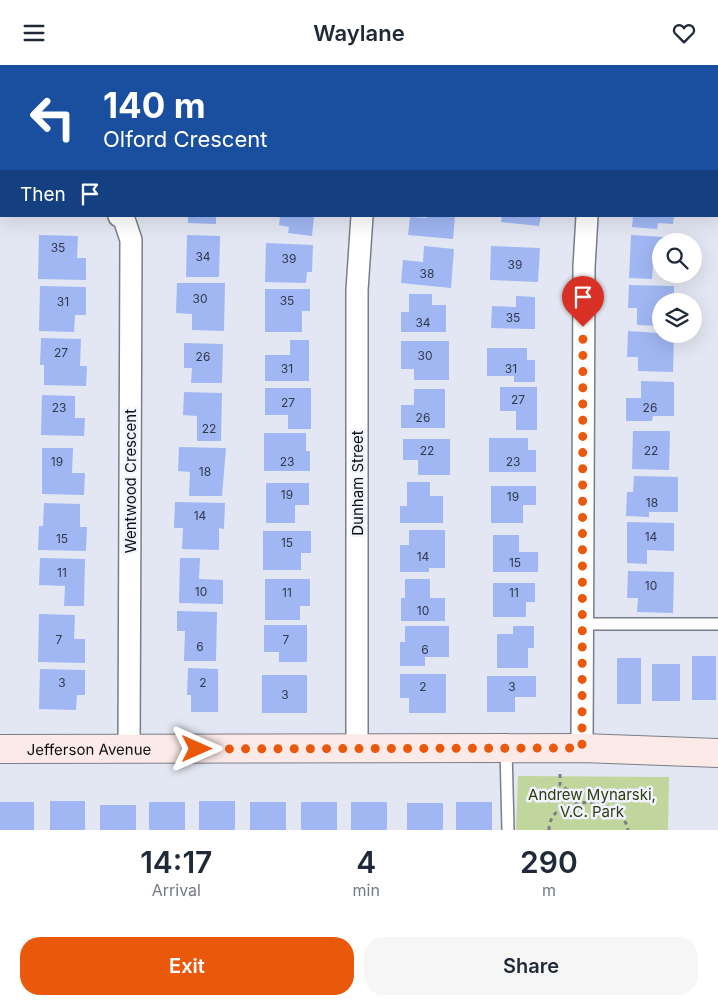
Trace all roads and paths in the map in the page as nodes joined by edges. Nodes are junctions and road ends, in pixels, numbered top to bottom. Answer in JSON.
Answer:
{"nodes":[{"id":1,"x":121,"y":217,"type":"edge"},
{"id":2,"x":362,"y":217,"type":"edge"},
{"id":3,"x":587,"y":217,"type":"edge"},
{"id":4,"x":582,"y":624,"type":"junction"},
{"id":5,"x":718,"y":624,"type":"edge"},
{"id":6,"x":582,"y":748,"type":"junction"},
{"id":7,"x":0,"y":749,"type":"edge"},
{"id":8,"x":129,"y":749,"type":"junction"},
{"id":9,"x":506,"y":749,"type":"junction"},
{"id":10,"x":357,"y":750,"type":"junction"},
{"id":11,"x":718,"y":753,"type":"edge"},
{"id":12,"x":560,"y":774,"type":"dead end"},
{"id":13,"x":576,"y":802,"type":"junction"},
{"id":14,"x":508,"y":830,"type":"edge"},
{"id":15,"x":549,"y":830,"type":"edge"},
{"id":16,"x":628,"y":830,"type":"edge"}],
"edges":[{"from":1,"to":8,"type":"street","name":"Wentwood Crescent"},
{"from":2,"to":10,"type":"street","name":"Dunham Street"},
{"from":3,"to":4,"type":"street"},
{"from":4,"to":5,"type":"lane"},
{"from":4,"to":6,"type":"street"},
{"from":6,"to":9,"type":"street","name":"Jefferson Avenue"},
{"from":6,"to":11,"type":"street","name":"Jefferson Avenue"},
{"from":7,"to":8,"type":"street","name":"Jefferson Avenue"},
{"from":8,"to":10,"type":"street","name":"Jefferson Avenue"},
{"from":9,"to":10,"type":"street","name":"Jefferson Avenue"},
{"from":9,"to":14,"type":"lane"},
{"from":12,"to":13,"type":"path"},
{"from":13,"to":15,"type":"path"},
{"from":13,"to":16,"type":"path"}]}
